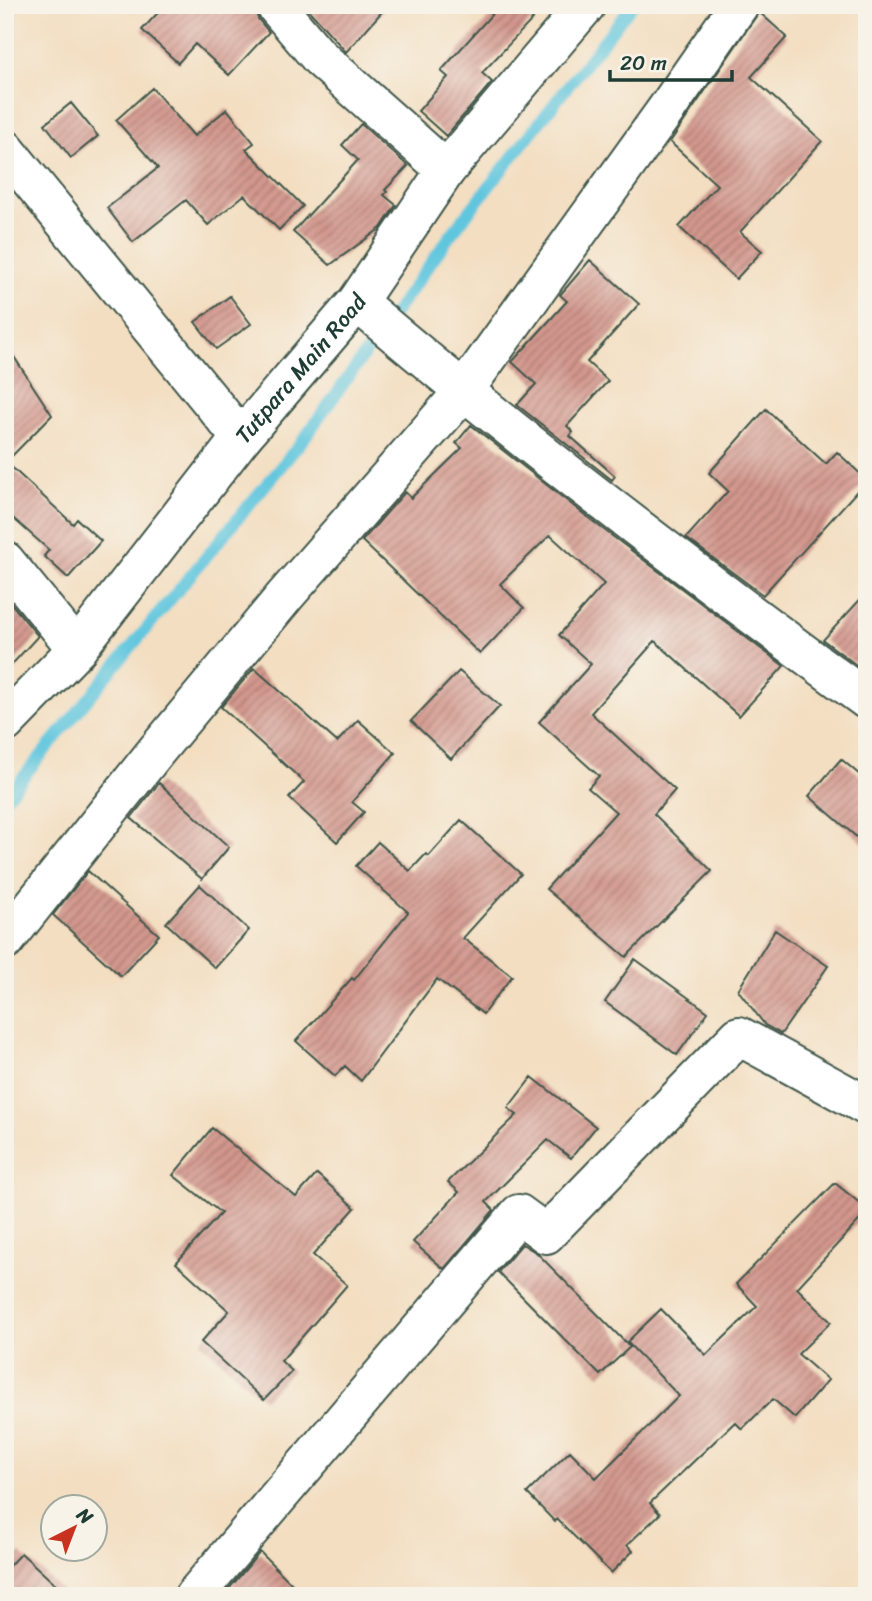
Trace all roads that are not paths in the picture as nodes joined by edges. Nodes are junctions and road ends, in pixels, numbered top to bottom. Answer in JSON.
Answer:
{"nodes":[{"id":1,"x":275,"y":5,"type":"edge"},
{"id":2,"x":586,"y":5,"type":"edge"},
{"id":3,"x":739,"y":5,"type":"edge"},
{"id":4,"x":5,"y":149,"type":"edge"},
{"id":5,"x":446,"y":170,"type":"junction"},
{"id":6,"x":358,"y":302,"type":"junction"},
{"id":7,"x":463,"y":392,"type":"junction"},
{"id":8,"x":241,"y":438,"type":"junction"},
{"id":9,"x":5,"y":561,"type":"edge"},
{"id":10,"x":77,"y":649,"type":"junction"},
{"id":11,"x":867,"y":700,"type":"edge"},
{"id":12,"x":5,"y":723,"type":"edge"},
{"id":13,"x":5,"y":941,"type":"edge"},
{"id":14,"x":867,"y":1106,"type":"edge"},
{"id":15,"x":194,"y":1596,"type":"edge"}],
"edges":[{"from":1,"to":5,"type":"street"},
{"from":2,"to":5,"type":"street","name":"Tutpara Main Road"},
{"from":3,"to":7,"type":"street"},
{"from":4,"to":8,"type":"street"},
{"from":5,"to":6,"type":"street","name":"Tutpara Main Road"},
{"from":6,"to":7,"type":"street"},
{"from":6,"to":8,"type":"street","name":"Tutpara Main Road"},
{"from":7,"to":11,"type":"street"},
{"from":7,"to":13,"type":"street"},
{"from":8,"to":10,"type":"street","name":"Tutpara Main Road"},
{"from":9,"to":10,"type":"street"},
{"from":10,"to":12,"type":"street","name":"Tutpara Main Road"},
{"from":14,"to":15,"type":"street"}]}
